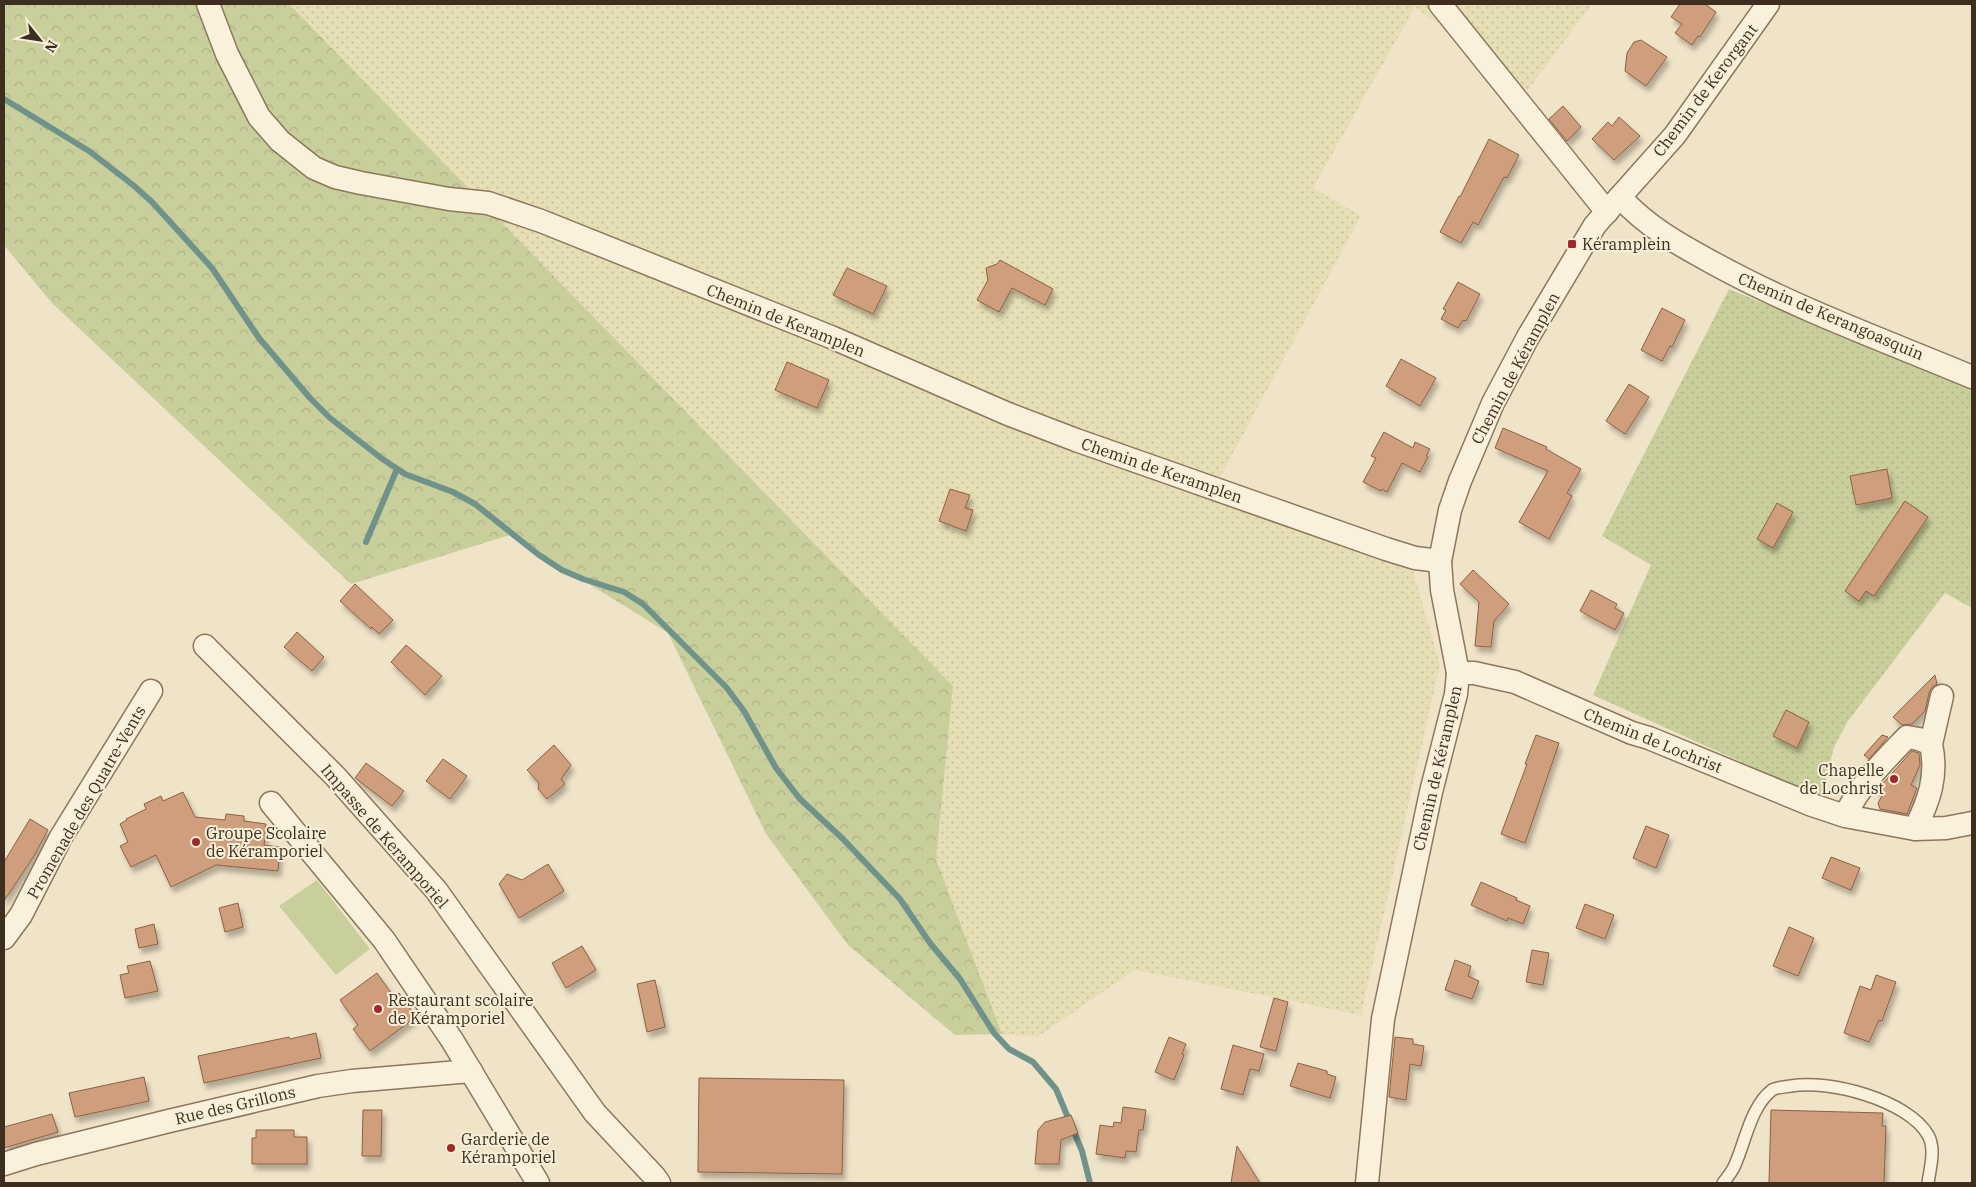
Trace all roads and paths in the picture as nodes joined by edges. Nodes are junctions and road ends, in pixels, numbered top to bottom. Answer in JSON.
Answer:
{"nodes":[{"id":1,"x":208,"y":4,"type":"edge"},
{"id":2,"x":1440,"y":4,"type":"edge"},
{"id":3,"x":1768,"y":4,"type":"edge"},
{"id":4,"x":1613,"y":204,"type":"junction"},
{"id":5,"x":1972,"y":377,"type":"edge"},
{"id":6,"x":1440,"y":561,"type":"junction"},
{"id":7,"x":205,"y":646,"type":"dead end"},
{"id":8,"x":1458,"y":673,"type":"junction"},
{"id":9,"x":151,"y":691,"type":"dead end"},
{"id":10,"x":1942,"y":696,"type":"dead end"},
{"id":11,"x":1931,"y":744,"type":"junction"},
{"id":12,"x":271,"y":803,"type":"dead end"},
{"id":13,"x":1845,"y":816,"type":"junction"},
{"id":14,"x":1972,"y":823,"type":"edge"},
{"id":15,"x":1915,"y":829,"type":"junction"},
{"id":16,"x":4,"y":938,"type":"edge"},
{"id":17,"x":471,"y":1071,"type":"junction"},
{"id":18,"x":4,"y":1164,"type":"edge"},
{"id":19,"x":538,"y":1183,"type":"edge"},
{"id":20,"x":659,"y":1183,"type":"edge"},
{"id":21,"x":1367,"y":1183,"type":"edge"},
{"id":22,"x":1723,"y":1183,"type":"edge"},
{"id":23,"x":1928,"y":1183,"type":"edge"}],
"edges":[{"from":1,"to":6,"type":"street","name":"Chemin de Keramplen"},
{"from":2,"to":4,"type":"street","name":"Chemin de Kerangoasquin"},
{"from":3,"to":4,"type":"street","name":"Chemin de Kerorgant"},
{"from":4,"to":5,"type":"street","name":"Chemin de Kerangoasquin"},
{"from":4,"to":6,"type":"street","name":"Chemin de Kéramplen"},
{"from":6,"to":8,"type":"street","name":"Chemin de Kéramplen"},
{"from":7,"to":20,"type":"street","name":"Impasse de Keramporiel"},
{"from":8,"to":13,"type":"street","name":"Chemin de Lochrist"},
{"from":8,"to":21,"type":"street","name":"Chemin de Kéramplen"},
{"from":9,"to":16,"type":"street","name":"Promenade des Quatre-Vents"},
{"from":10,"to":11,"type":"street"},
{"from":11,"to":13,"type":"street"},
{"from":11,"to":15,"type":"street"},
{"from":12,"to":17,"type":"street"},
{"from":13,"to":15,"type":"street","name":"Chemin de Lochrist"},
{"from":14,"to":15,"type":"street","name":"Chemin de Lochrist"},
{"from":17,"to":18,"type":"street","name":"Rue des Grillons"},
{"from":17,"to":19,"type":"street"},
{"from":22,"to":23,"type":"lane"}]}
